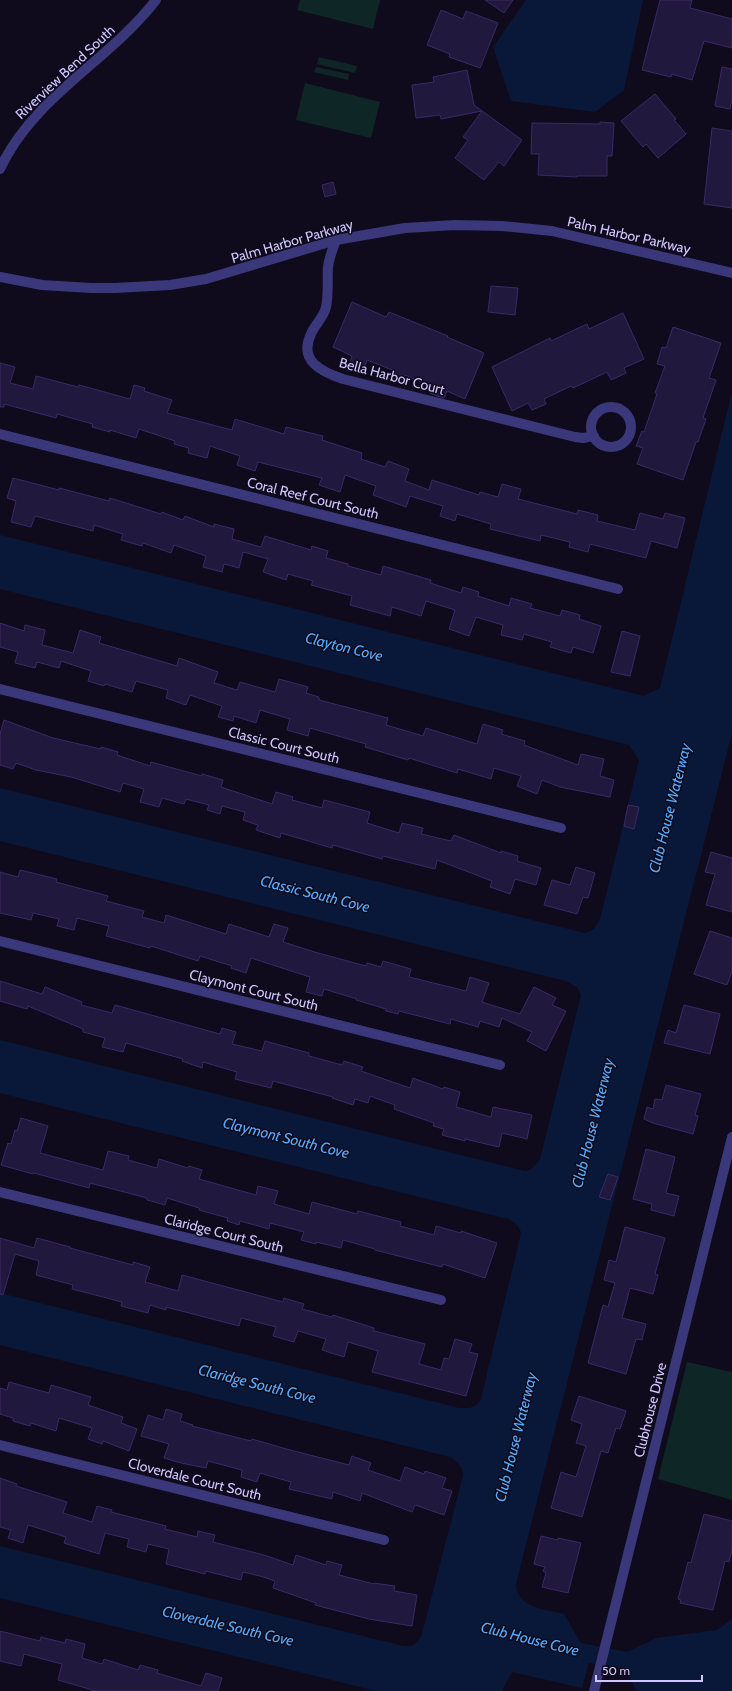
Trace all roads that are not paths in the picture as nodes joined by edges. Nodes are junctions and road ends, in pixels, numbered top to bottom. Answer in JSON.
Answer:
{"nodes":[{"id":1,"x":156,"y":0,"type":"edge"},
{"id":2,"x":0,"y":169,"type":"edge"},
{"id":3,"x":336,"y":240,"type":"junction"},
{"id":4,"x":732,"y":274,"type":"edge"},
{"id":5,"x":0,"y":277,"type":"edge"},
{"id":6,"x":0,"y":434,"type":"edge"},
{"id":7,"x":594,"y":436,"type":"dead end"},
{"id":8,"x":618,"y":589,"type":"dead end"},
{"id":9,"x":0,"y":689,"type":"edge"},
{"id":10,"x":561,"y":828,"type":"dead end"},
{"id":11,"x":0,"y":941,"type":"edge"},
{"id":12,"x":500,"y":1065,"type":"dead end"},
{"id":13,"x":732,"y":1137,"type":"edge"},
{"id":14,"x":0,"y":1192,"type":"edge"},
{"id":15,"x":442,"y":1300,"type":"dead end"},
{"id":16,"x":0,"y":1445,"type":"edge"},
{"id":17,"x":384,"y":1540,"type":"dead end"},
{"id":18,"x":594,"y":1691,"type":"edge"}],
"edges":[{"from":1,"to":2,"type":"street","name":"Riverview Bend South"},
{"from":3,"to":4,"type":"street","name":"Palm Harbor Parkway"},
{"from":3,"to":5,"type":"street","name":"Palm Harbor Parkway"},
{"from":3,"to":7,"type":"street","name":"Bella Harbor Court"},
{"from":6,"to":8,"type":"street","name":"Coral Reef Court South"},
{"from":9,"to":10,"type":"street","name":"Classic Court South"},
{"from":11,"to":12,"type":"street","name":"Claymont Court South"},
{"from":13,"to":18,"type":"street","name":"Clubhouse Drive"},
{"from":14,"to":15,"type":"street","name":"Claridge Court South"},
{"from":16,"to":17,"type":"street","name":"Cloverdale Court South"}]}
